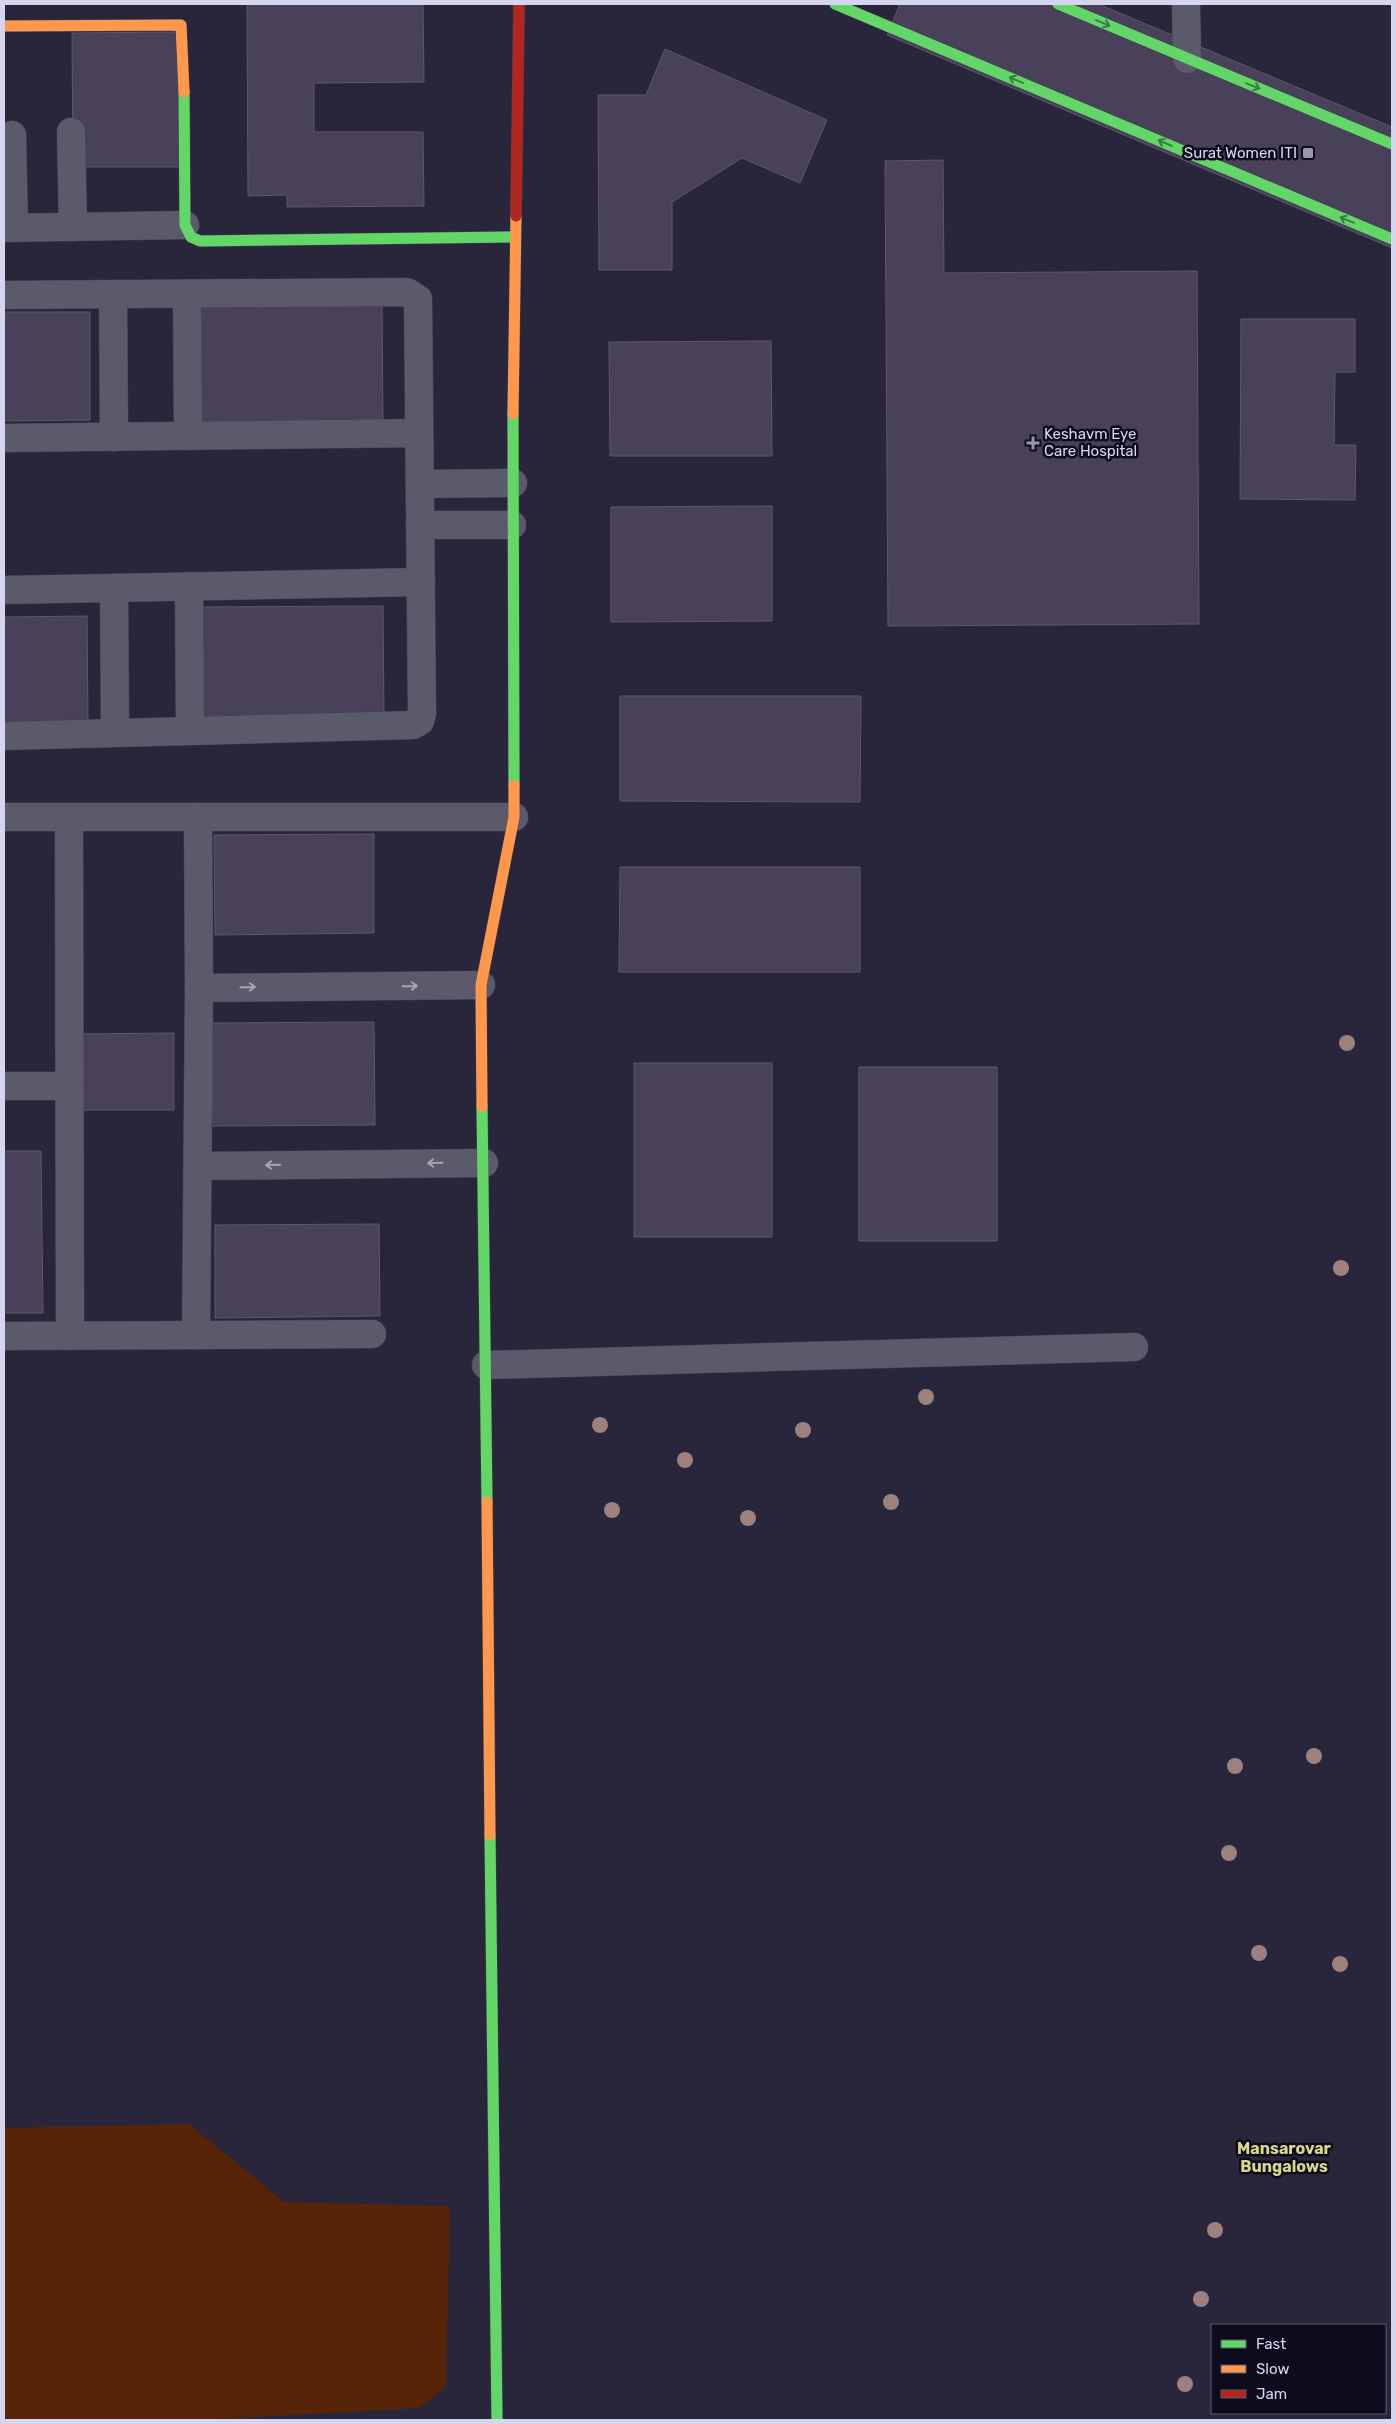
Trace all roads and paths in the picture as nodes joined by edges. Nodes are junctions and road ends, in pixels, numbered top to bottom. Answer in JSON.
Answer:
{"nodes":[{"id":1,"x":519,"y":4,"type":"edge"},
{"id":2,"x":835,"y":4,"type":"edge"},
{"id":3,"x":1058,"y":4,"type":"edge"},
{"id":4,"x":1186,"y":4,"type":"edge"},
{"id":5,"x":855,"y":7,"type":"edge"},
{"id":6,"x":4,"y":26,"type":"edge"},
{"id":7,"x":1187,"y":59,"type":"junction"},
{"id":8,"x":71,"y":132,"type":"dead end"},
{"id":9,"x":12,"y":135,"type":"dead end"},
{"id":10,"x":1392,"y":144,"type":"edge"},
{"id":11,"x":185,"y":225,"type":"junction"},
{"id":12,"x":73,"y":227,"type":"junction"},
{"id":13,"x":9,"y":228,"type":"edge"},
{"id":14,"x":514,"y":237,"type":"junction"},
{"id":15,"x":1392,"y":239,"type":"edge"},
{"id":16,"x":113,"y":294,"type":"junction"},
{"id":17,"x":187,"y":294,"type":"junction"},
{"id":18,"x":4,"y":295,"type":"edge"},
{"id":19,"x":419,"y":433,"type":"junction"},
{"id":20,"x":188,"y":436,"type":"junction"},
{"id":21,"x":114,"y":437,"type":"junction"},
{"id":22,"x":4,"y":438,"type":"edge"},
{"id":23,"x":513,"y":482,"type":"junction"},
{"id":24,"x":420,"y":484,"type":"junction"},
{"id":25,"x":512,"y":525,"type":"junction"},
{"id":26,"x":420,"y":526,"type":"junction"},
{"id":27,"x":421,"y":582,"type":"junction"},
{"id":28,"x":190,"y":586,"type":"junction"},
{"id":29,"x":114,"y":588,"type":"junction"},
{"id":30,"x":4,"y":590,"type":"edge"},
{"id":31,"x":190,"y":730,"type":"junction"},
{"id":32,"x":115,"y":732,"type":"junction"},
{"id":33,"x":4,"y":736,"type":"edge"},
{"id":34,"x":4,"y":817,"type":"edge"},
{"id":35,"x":198,"y":817,"type":"junction"},
{"id":36,"x":514,"y":817,"type":"junction"},
{"id":37,"x":69,"y":818,"type":"junction"},
{"id":38,"x":481,"y":985,"type":"junction"},
{"id":39,"x":199,"y":988,"type":"junction"},
{"id":40,"x":4,"y":1086,"type":"edge"},
{"id":41,"x":69,"y":1086,"type":"junction"},
{"id":42,"x":484,"y":1163,"type":"junction"},
{"id":43,"x":198,"y":1166,"type":"junction"},
{"id":44,"x":372,"y":1334,"type":"dead end"},
{"id":45,"x":196,"y":1335,"type":"junction"},
{"id":46,"x":4,"y":1336,"type":"edge"},
{"id":47,"x":70,"y":1336,"type":"junction"},
{"id":48,"x":1134,"y":1347,"type":"dead end"},
{"id":49,"x":486,"y":1364,"type":"junction"},
{"id":50,"x":497,"y":2420,"type":"edge"}],
"edges":[{"from":1,"to":14,"type":"street"},
{"from":2,"to":5,"type":"street"},
{"from":3,"to":7,"type":"street","one_way":true},
{"from":4,"to":7,"type":"street"},
{"from":15,"to":5,"type":"street","one_way":true},
{"from":6,"to":11,"type":"street"},
{"from":7,"to":10,"type":"street","one_way":true},
{"from":8,"to":12,"type":"street"},
{"from":9,"to":13,"type":"street"},
{"from":11,"to":12,"type":"street"},
{"from":11,"to":14,"type":"street"},
{"from":12,"to":13,"type":"street"},
{"from":14,"to":23,"type":"street"},
{"from":16,"to":17,"type":"street"},
{"from":16,"to":18,"type":"street"},
{"from":16,"to":21,"type":"street"},
{"from":17,"to":19,"type":"street"},
{"from":17,"to":20,"type":"street"},
{"from":19,"to":20,"type":"street"},
{"from":19,"to":24,"type":"street"},
{"from":20,"to":21,"type":"street"},
{"from":21,"to":22,"type":"street"},
{"from":23,"to":24,"type":"street"},
{"from":23,"to":25,"type":"street"},
{"from":24,"to":26,"type":"street"},
{"from":25,"to":26,"type":"street"},
{"from":25,"to":36,"type":"street"},
{"from":26,"to":27,"type":"street"},
{"from":27,"to":28,"type":"street"},
{"from":27,"to":31,"type":"street"},
{"from":28,"to":29,"type":"street"},
{"from":28,"to":31,"type":"street"},
{"from":29,"to":30,"type":"street"},
{"from":29,"to":32,"type":"street"},
{"from":31,"to":32,"type":"street"},
{"from":32,"to":33,"type":"street"},
{"from":34,"to":37,"type":"street"},
{"from":35,"to":36,"type":"street"},
{"from":35,"to":37,"type":"street"},
{"from":35,"to":39,"type":"street"},
{"from":36,"to":38,"type":"street"},
{"from":37,"to":41,"type":"street"},
{"from":39,"to":38,"type":"street","one_way":true},
{"from":38,"to":42,"type":"street"},
{"from":39,"to":43,"type":"street"},
{"from":40,"to":41,"type":"street"},
{"from":41,"to":47,"type":"street"},
{"from":42,"to":43,"type":"street","one_way":true},
{"from":42,"to":49,"type":"street"},
{"from":43,"to":45,"type":"street"},
{"from":44,"to":45,"type":"street"},
{"from":45,"to":47,"type":"street"},
{"from":46,"to":47,"type":"street"},
{"from":48,"to":49,"type":"street"},
{"from":49,"to":50,"type":"street"}]}
